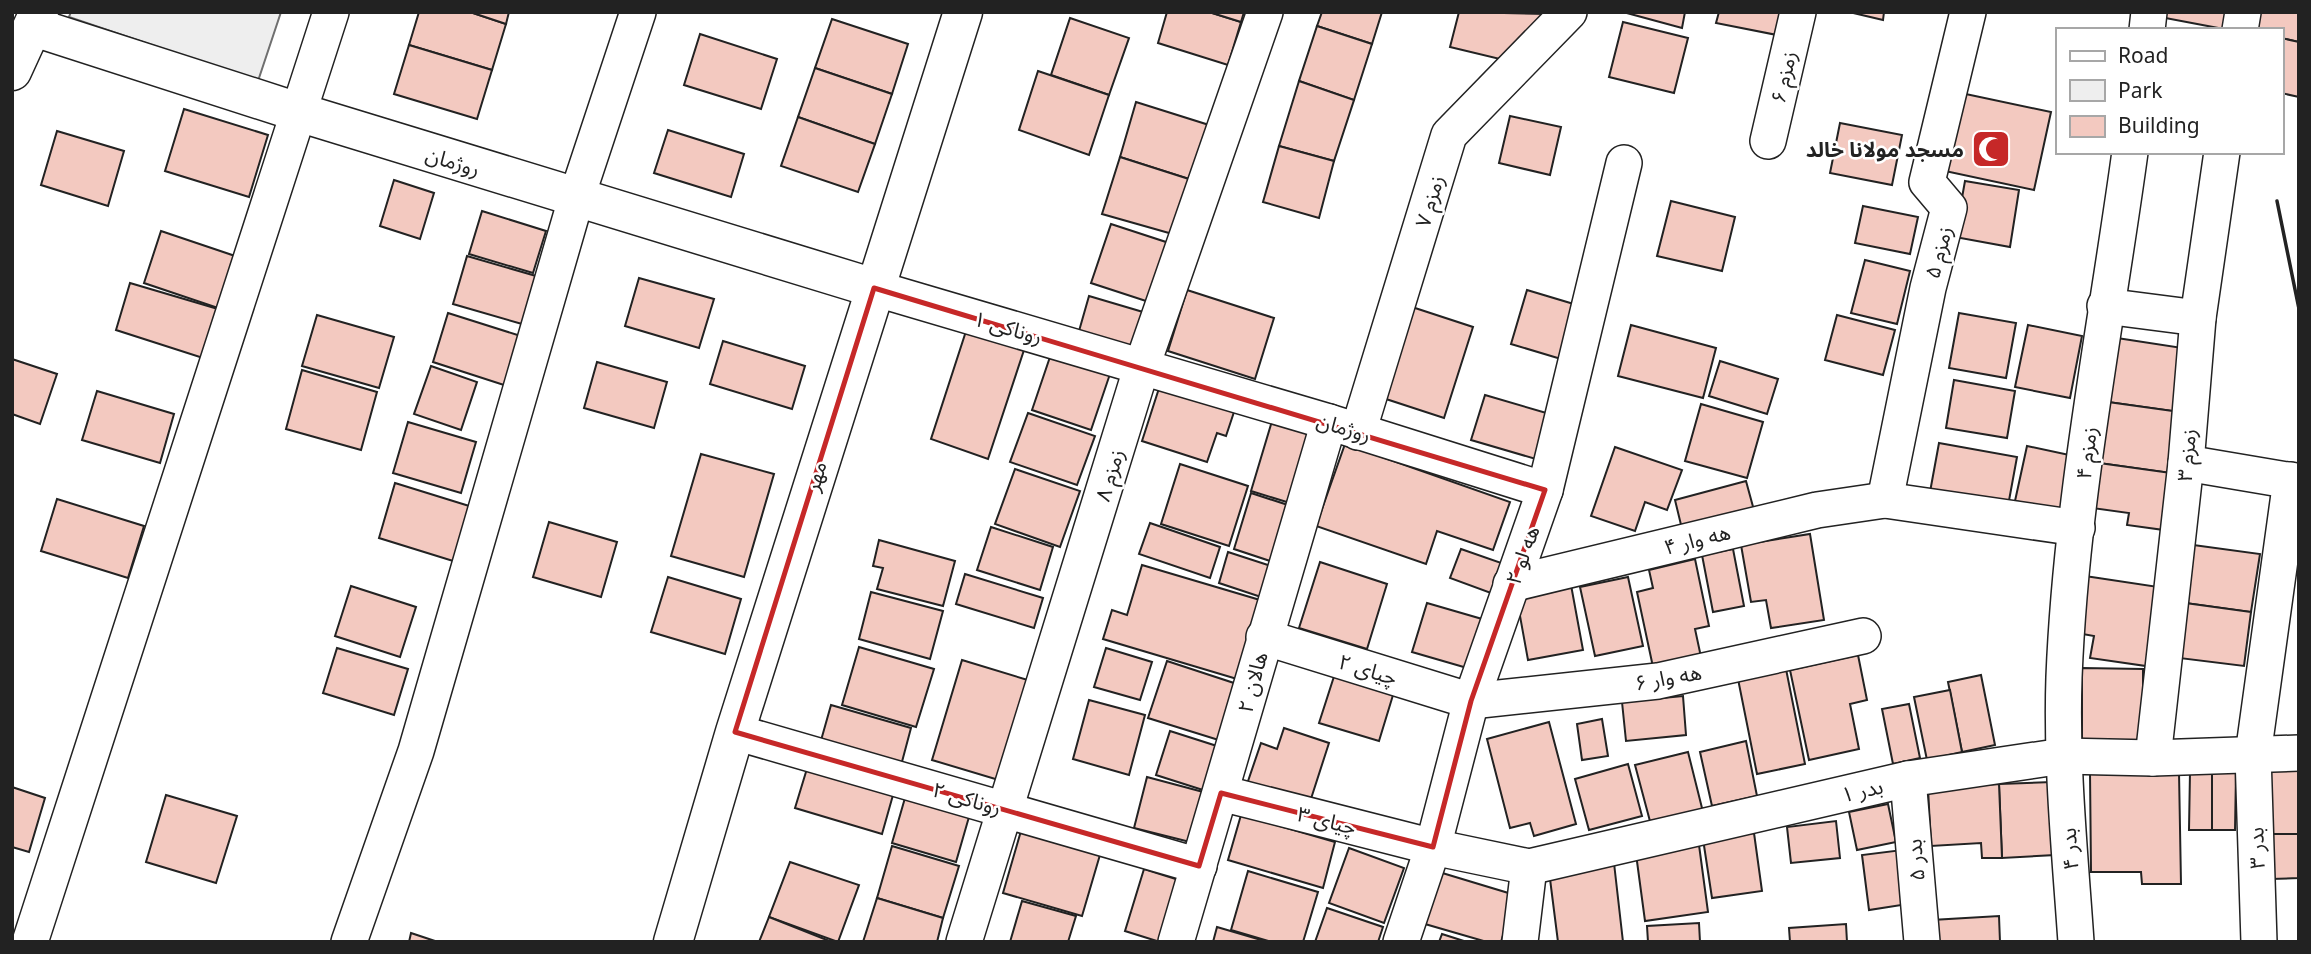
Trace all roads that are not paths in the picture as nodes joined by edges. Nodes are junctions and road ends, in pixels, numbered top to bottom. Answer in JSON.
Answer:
{"nodes":[{"id":1,"x":331,"y":12,"type":"edge"},
{"id":2,"x":638,"y":12,"type":"edge"},
{"id":3,"x":963,"y":12,"type":"edge"},
{"id":4,"x":1265,"y":12,"type":"edge"},
{"id":5,"x":1569,"y":12,"type":"edge"},
{"id":6,"x":1798,"y":12,"type":"edge"},
{"id":7,"x":1968,"y":12,"type":"edge"},
{"id":8,"x":23,"y":45,"type":"edge"},
{"id":9,"x":298,"y":113,"type":"junction"},
{"id":10,"x":1768,"y":141,"type":"dead end"},
{"id":11,"x":2130,"y":154,"type":"edge"},
{"id":12,"x":2222,"y":154,"type":"edge"},
{"id":13,"x":1624,"y":163,"type":"dead end"},
{"id":14,"x":576,"y":199,"type":"junction"},
{"id":15,"x":874,"y":288,"type":"junction"},
{"id":16,"x":2105,"y":306,"type":"junction"},
{"id":17,"x":2198,"y":318,"type":"junction"},
{"id":18,"x":1142,"y":366,"type":"junction"},
{"id":19,"x":1343,"y":427,"type":"junction"},
{"id":20,"x":2186,"y":463,"type":"junction"},
{"id":21,"x":2295,"y":481,"type":"edge"},
{"id":22,"x":1545,"y":490,"type":"junction"},
{"id":23,"x":1885,"y":500,"type":"junction"},
{"id":24,"x":2077,"y":528,"type":"junction"},
{"id":25,"x":1511,"y":584,"type":"junction"},
{"id":26,"x":1863,"y":636,"type":"dead end"},
{"id":27,"x":1264,"y":637,"type":"junction"},
{"id":28,"x":1471,"y":701,"type":"junction"},
{"id":29,"x":735,"y":732,"type":"junction"},
{"id":30,"x":2299,"y":753,"type":"edge"},
{"id":31,"x":2253,"y":755,"type":"junction"},
{"id":32,"x":2063,"y":756,"type":"junction"},
{"id":33,"x":2153,"y":758,"type":"junction"},
{"id":34,"x":1908,"y":779,"type":"junction"},
{"id":35,"x":1221,"y":793,"type":"junction"},
{"id":36,"x":1007,"y":809,"type":"junction"},
{"id":37,"x":1433,"y":847,"type":"junction"},
{"id":38,"x":1199,"y":866,"type":"junction"},
{"id":39,"x":1529,"y":867,"type":"junction"},
{"id":40,"x":30,"y":942,"type":"edge"},
{"id":41,"x":349,"y":942,"type":"edge"},
{"id":42,"x":673,"y":942,"type":"edge"},
{"id":43,"x":964,"y":942,"type":"edge"},
{"id":44,"x":1177,"y":942,"type":"edge"},
{"id":45,"x":1401,"y":942,"type":"edge"},
{"id":46,"x":1520,"y":942,"type":"edge"},
{"id":47,"x":1922,"y":942,"type":"edge"},
{"id":48,"x":2076,"y":942,"type":"edge"},
{"id":49,"x":2259,"y":942,"type":"edge"}],
"edges":[{"from":1,"to":9,"type":"street"},
{"from":2,"to":14,"type":"street"},
{"from":3,"to":15,"type":"street","name":"مهر"},
{"from":4,"to":18,"type":"street","name":"زمزم ۸"},
{"from":5,"to":19,"type":"street","name":"زمزم ۷"},
{"from":6,"to":10,"type":"street","name":"زمزم ۶"},
{"from":7,"to":23,"type":"street","name":"زمزم ۵"},
{"from":8,"to":9,"type":"street","name":"روژمان"},
{"from":9,"to":14,"type":"street","name":"روژمان"},
{"from":9,"to":40,"type":"street"},
{"from":11,"to":16,"type":"street","name":"زمزم ۴"},
{"from":12,"to":17,"type":"street","name":"زمزم ۳"},
{"from":13,"to":22,"type":"street","name":"هه لو ۲"},
{"from":14,"to":15,"type":"street","name":"روژمان"},
{"from":14,"to":41,"type":"street"},
{"from":15,"to":18,"type":"street","name":"روناکی ۱"},
{"from":15,"to":29,"type":"street","name":"مهر"},
{"from":16,"to":17,"type":"street"},
{"from":16,"to":24,"type":"street","name":"زمزم ۴"},
{"from":17,"to":20,"type":"street","name":"زمزم ۳"},
{"from":18,"to":19,"type":"street","name":"روژمان"},
{"from":18,"to":36,"type":"street","name":"زمزم ۸"},
{"from":19,"to":22,"type":"street","name":"روژمان"},
{"from":19,"to":27,"type":"street","name":"هالان ۲"},
{"from":20,"to":21,"type":"street"},
{"from":20,"to":33,"type":"street","name":"زمزم ۳"},
{"from":21,"to":31,"type":"street","name":"بدر ۳"},
{"from":22,"to":25,"type":"street","name":"هه لو ۲"},
{"from":23,"to":24,"type":"street","name":"هه وار ۴"},
{"from":23,"to":25,"type":"street","name":"هه وار ۴"},
{"from":24,"to":32,"type":"street","name":"زمزم ۴"},
{"from":25,"to":28,"type":"street","name":"هه لو ۲"},
{"from":26,"to":28,"type":"street","name":"هه وار ۶"},
{"from":27,"to":28,"type":"street","name":"چیای ۲"},
{"from":27,"to":35,"type":"street","name":"هالان ۲"},
{"from":28,"to":37,"type":"street","name":"هه لو ۲"},
{"from":29,"to":36,"type":"street","name":"روناکی ۲"},
{"from":29,"to":42,"type":"street","name":"مهر"},
{"from":30,"to":31,"type":"street","name":"بدر ۱"},
{"from":31,"to":33,"type":"street","name":"بدر ۱"},
{"from":31,"to":49,"type":"street","name":"بدر ۳"},
{"from":32,"to":33,"type":"street","name":"بدر ۱"},
{"from":32,"to":34,"type":"street","name":"بدر ۱"},
{"from":32,"to":48,"type":"street","name":"بدر ۴"},
{"from":34,"to":39,"type":"street","name":"بدر ۱"},
{"from":34,"to":47,"type":"street","name":"بدر ۵"},
{"from":35,"to":37,"type":"street","name":"چیای ۳"},
{"from":35,"to":38,"type":"street","name":"هالان ۲"},
{"from":36,"to":38,"type":"street","name":"روناکی ۲"},
{"from":36,"to":43,"type":"street","name":"زمزم ۸"},
{"from":37,"to":39,"type":"street","name":"بدر ۱"},
{"from":37,"to":45,"type":"street","name":"هه لو ۲"},
{"from":38,"to":44,"type":"street","name":"هالان ۲"},
{"from":39,"to":46,"type":"street"}]}
